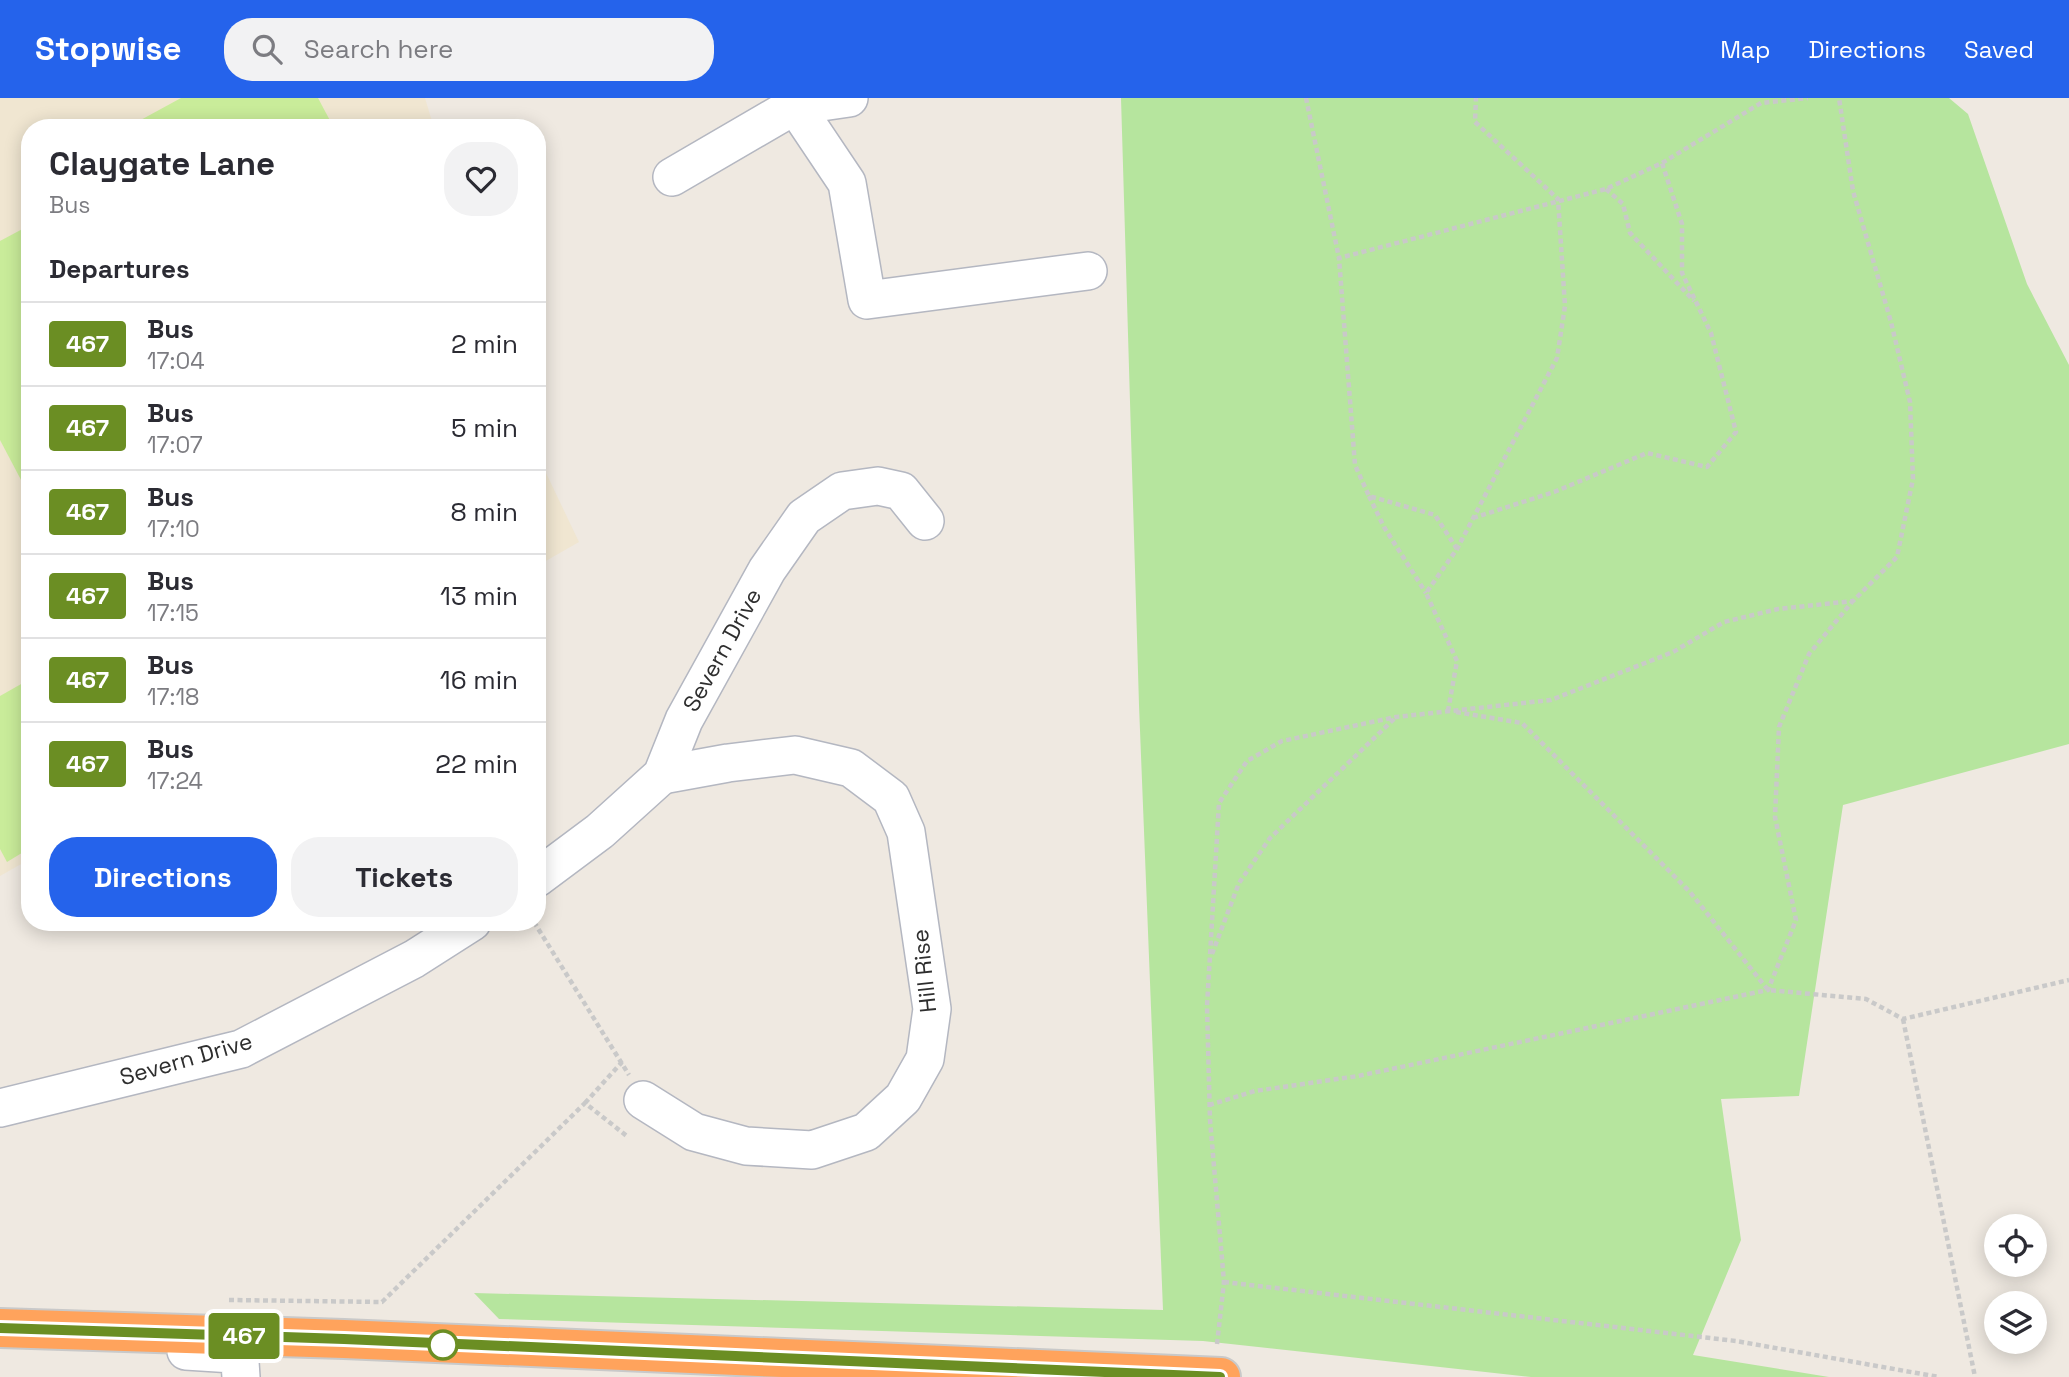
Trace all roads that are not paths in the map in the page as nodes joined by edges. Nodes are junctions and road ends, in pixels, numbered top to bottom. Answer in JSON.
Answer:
{"nodes":[{"id":1,"x":849,"y":98,"type":"edge"},
{"id":2,"x":792,"y":102,"type":"edge"},
{"id":3,"x":672,"y":177,"type":"dead end"},
{"id":4,"x":1088,"y":271,"type":"dead end"},
{"id":5,"x":925,"y":520,"type":"dead end"},
{"id":6,"x":662,"y":775,"type":"junction"},
{"id":7,"x":546,"y":871,"type":"edge"},
{"id":8,"x":458,"y":931,"type":"edge"},
{"id":9,"x":643,"y":1100,"type":"road end"},
{"id":10,"x":0,"y":1108,"type":"edge"},
{"id":11,"x":0,"y":1328,"type":"edge"},
{"id":12,"x":68,"y":1331,"type":"junction"},
{"id":13,"x":241,"y":1377,"type":"edge"},
{"id":14,"x":1214,"y":1377,"type":"edge"},
{"id":15,"x":1221,"y":1377,"type":"edge"}],
"edges":[{"from":1,"to":2,"type":"street"},
{"from":2,"to":3,"type":"street"},
{"from":2,"to":4,"type":"street"},
{"from":5,"to":6,"type":"street","name":"Severn Drive"},
{"from":6,"to":7,"type":"street","name":"Severn Drive"},
{"from":6,"to":9,"type":"street","name":"Hill Rise"},
{"from":8,"to":10,"type":"street","name":"Severn Drive"},
{"from":11,"to":12,"type":"highway"},
{"from":12,"to":13,"type":"street"},
{"from":12,"to":14,"type":"highway"},
{"from":14,"to":15,"type":"highway"}]}
